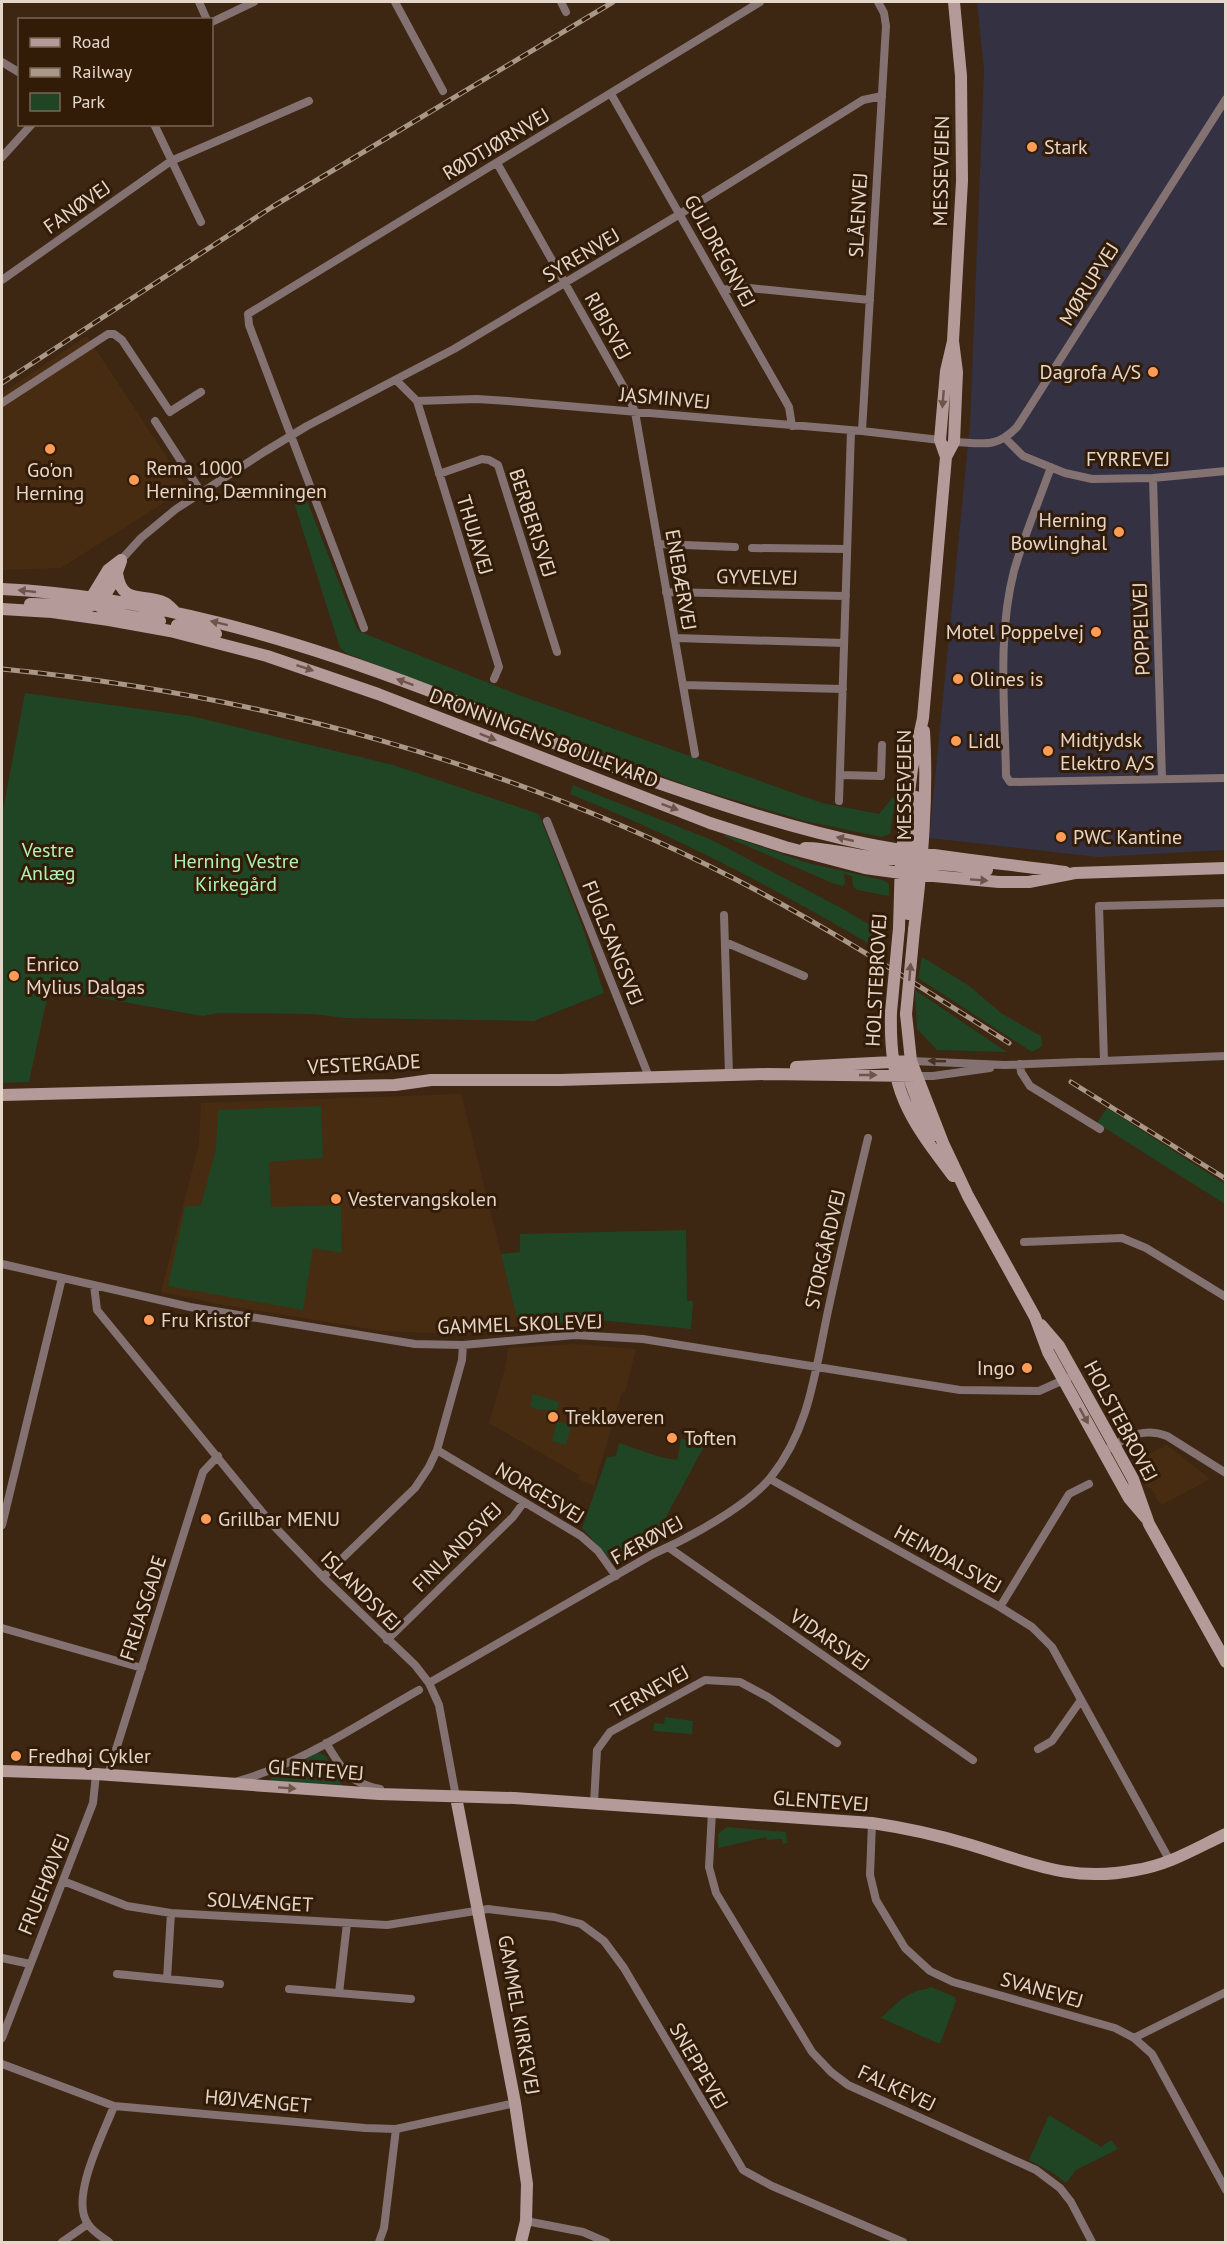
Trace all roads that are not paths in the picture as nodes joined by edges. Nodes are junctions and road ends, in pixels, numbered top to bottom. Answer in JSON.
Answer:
{"nodes":[{"id":1,"x":199,"y":2,"type":"edge"},
{"id":2,"x":254,"y":2,"type":"edge"},
{"id":3,"x":395,"y":2,"type":"edge"},
{"id":4,"x":561,"y":2,"type":"edge"},
{"id":5,"x":760,"y":2,"type":"edge"},
{"id":6,"x":878,"y":2,"type":"edge"},
{"id":7,"x":954,"y":2,"type":"edge"},
{"id":8,"x":566,"y":12,"type":"dead end"},
{"id":9,"x":206,"y":18,"type":"edge"},
{"id":10,"x":213,"y":21,"type":"edge"},
{"id":11,"x":2,"y":62,"type":"edge"},
{"id":12,"x":18,"y":72,"type":"edge"},
{"id":13,"x":443,"y":91,"type":"dead end"},
{"id":14,"x":611,"y":94,"type":"junction"},
{"id":15,"x":882,"y":96,"type":"junction"},
{"id":16,"x":1226,"y":99,"type":"edge"},
{"id":17,"x":309,"y":100,"type":"dead end"},
{"id":18,"x":30,"y":126,"type":"edge"},
{"id":19,"x":155,"y":126,"type":"edge"},
{"id":20,"x":2,"y":157,"type":"edge"},
{"id":21,"x":171,"y":161,"type":"junction"},
{"id":22,"x":497,"y":163,"type":"junction"},
{"id":23,"x":680,"y":214,"type":"junction"},
{"id":24,"x":201,"y":222,"type":"dead end"},
{"id":25,"x":2,"y":280,"type":"edge"},
{"id":26,"x":566,"y":284,"type":"junction"},
{"id":27,"x":723,"y":290,"type":"junction"},
{"id":28,"x":870,"y":300,"type":"junction"},
{"id":29,"x":953,"y":341,"type":"junction"},
{"id":30,"x":396,"y":380,"type":"junction"},
{"id":31,"x":201,"y":392,"type":"dead end"},
{"id":32,"x":417,"y":401,"type":"junction"},
{"id":33,"x":2,"y":403,"type":"edge"},
{"id":34,"x":635,"y":412,"type":"junction"},
{"id":35,"x":154,"y":421,"type":"dead end"},
{"id":36,"x":792,"y":426,"type":"junction"},
{"id":37,"x":851,"y":431,"type":"junction"},
{"id":38,"x":862,"y":432,"type":"junction"},
{"id":39,"x":292,"y":436,"type":"junction"},
{"id":40,"x":1006,"y":439,"type":"junction"},
{"id":41,"x":940,"y":440,"type":"junction"},
{"id":42,"x":954,"y":441,"type":"junction"},
{"id":43,"x":946,"y":458,"type":"junction"},
{"id":44,"x":1051,"y":467,"type":"junction"},
{"id":45,"x":1226,"y":471,"type":"edge"},
{"id":46,"x":438,"y":474,"type":"junction"},
{"id":47,"x":1154,"y":478,"type":"junction"},
{"id":48,"x":201,"y":492,"type":"junction"},
{"id":49,"x":658,"y":544,"type":"junction"},
{"id":50,"x":735,"y":547,"type":"dead end"},
{"id":51,"x":752,"y":548,"type":"dead end"},
{"id":52,"x":847,"y":549,"type":"junction"},
{"id":53,"x":121,"y":560,"type":"junction"},
{"id":54,"x":117,"y":573,"type":"junction"},
{"id":55,"x":2,"y":589,"type":"edge"},
{"id":56,"x":666,"y":592,"type":"junction"},
{"id":57,"x":846,"y":596,"type":"junction"},
{"id":58,"x":96,"y":601,"type":"junction"},
{"id":59,"x":4,"y":609,"type":"edge"},
{"id":60,"x":177,"y":614,"type":"junction"},
{"id":61,"x":364,"y":628,"type":"dead end"},
{"id":62,"x":675,"y":638,"type":"junction"},
{"id":63,"x":844,"y":643,"type":"junction"},
{"id":64,"x":556,"y":652,"type":"dead end"},
{"id":65,"x":267,"y":656,"type":"junction"},
{"id":66,"x":494,"y":679,"type":"dead end"},
{"id":67,"x":683,"y":685,"type":"junction"},
{"id":68,"x":843,"y":689,"type":"junction"},
{"id":69,"x":923,"y":718,"type":"junction"},
{"id":70,"x":882,"y":745,"type":"dead end"},
{"id":71,"x":695,"y":754,"type":"dead end"},
{"id":72,"x":840,"y":775,"type":"junction"},
{"id":73,"x":1226,"y":778,"type":"edge"},
{"id":74,"x":1162,"y":779,"type":"junction"},
{"id":75,"x":839,"y":801,"type":"dead end"},
{"id":76,"x":547,"y":821,"type":"dead end"},
{"id":77,"x":911,"y":863,"type":"junction"},
{"id":78,"x":1226,"y":868,"type":"edge"},
{"id":79,"x":1075,"y":873,"type":"junction"},
{"id":80,"x":1226,"y":903,"type":"edge"},
{"id":81,"x":724,"y":915,"type":"dead end"},
{"id":82,"x":725,"y":942,"type":"junction"},
{"id":83,"x":804,"y":976,"type":"dead end"},
{"id":84,"x":1226,"y":1056,"type":"edge"},
{"id":85,"x":1104,"y":1060,"type":"junction"},
{"id":86,"x":911,"y":1061,"type":"junction"},
{"id":87,"x":893,"y":1062,"type":"junction"},
{"id":88,"x":1020,"y":1064,"type":"junction"},
{"id":89,"x":1005,"y":1065,"type":"junction"},
{"id":90,"x":767,"y":1074,"type":"junction"},
{"id":91,"x":729,"y":1075,"type":"junction"},
{"id":92,"x":896,"y":1075,"type":"junction"},
{"id":93,"x":913,"y":1076,"type":"junction"},
{"id":94,"x":649,"y":1077,"type":"junction"},
{"id":95,"x":2,"y":1095,"type":"edge"},
{"id":96,"x":1100,"y":1129,"type":"dead end"},
{"id":97,"x":867,"y":1138,"type":"dead end"},
{"id":98,"x":968,"y":1197,"type":"junction"},
{"id":99,"x":1024,"y":1242,"type":"dead end"},
{"id":100,"x":2,"y":1264,"type":"edge"},
{"id":101,"x":62,"y":1278,"type":"junction"},
{"id":102,"x":94,"y":1285,"type":"junction"},
{"id":103,"x":1226,"y":1297,"type":"edge"},
{"id":104,"x":1035,"y":1317,"type":"junction"},
{"id":105,"x":463,"y":1345,"type":"junction"},
{"id":106,"x":817,"y":1368,"type":"junction"},
{"id":107,"x":1075,"y":1373,"type":"junction"},
{"id":108,"x":1064,"y":1380,"type":"junction"},
{"id":109,"x":1109,"y":1448,"type":"junction"},
{"id":110,"x":436,"y":1450,"type":"junction"},
{"id":111,"x":218,"y":1456,"type":"junction"},
{"id":112,"x":1226,"y":1473,"type":"edge"},
{"id":113,"x":770,"y":1479,"type":"junction"},
{"id":114,"x":1089,"y":1484,"type":"dead end"},
{"id":115,"x":524,"y":1502,"type":"junction"},
{"id":116,"x":2,"y":1525,"type":"edge"},
{"id":117,"x":668,"y":1547,"type":"junction"},
{"id":118,"x":616,"y":1576,"type":"junction"},
{"id":119,"x":323,"y":1577,"type":"junction"},
{"id":120,"x":1000,"y":1607,"type":"junction"},
{"id":121,"x":2,"y":1628,"type":"edge"},
{"id":122,"x":387,"y":1640,"type":"junction"},
{"id":123,"x":1226,"y":1662,"type":"edge"},
{"id":124,"x":141,"y":1668,"type":"junction"},
{"id":125,"x":429,"y":1683,"type":"junction"},
{"id":126,"x":419,"y":1690,"type":"dead end"},
{"id":127,"x":1081,"y":1700,"type":"junction"},
{"id":128,"x":326,"y":1743,"type":"junction"},
{"id":129,"x":837,"y":1743,"type":"dead end"},
{"id":130,"x":1038,"y":1749,"type":"dead end"},
{"id":131,"x":973,"y":1760,"type":"dead end"},
{"id":132,"x":2,"y":1771,"type":"edge"},
{"id":133,"x":102,"y":1775,"type":"junction"},
{"id":134,"x":228,"y":1783,"type":"junction"},
{"id":135,"x":401,"y":1794,"type":"junction"},
{"id":136,"x":456,"y":1797,"type":"junction"},
{"id":137,"x":594,"y":1803,"type":"junction"},
{"id":138,"x":712,"y":1812,"type":"junction"},
{"id":139,"x":872,"y":1823,"type":"junction"},
{"id":140,"x":1226,"y":1834,"type":"edge"},
{"id":141,"x":1170,"y":1861,"type":"junction"},
{"id":142,"x":63,"y":1881,"type":"junction"},
{"id":143,"x":479,"y":1910,"type":"junction"},
{"id":144,"x":171,"y":1913,"type":"junction"},
{"id":145,"x":347,"y":1923,"type":"junction"},
{"id":146,"x":2,"y":1958,"type":"edge"},
{"id":147,"x":30,"y":1964,"type":"junction"},
{"id":148,"x":117,"y":1974,"type":"dead end"},
{"id":149,"x":167,"y":1979,"type":"junction"},
{"id":150,"x":220,"y":1984,"type":"dead end"},
{"id":151,"x":289,"y":1989,"type":"dead end"},
{"id":152,"x":1226,"y":1992,"type":"edge"},
{"id":153,"x":339,"y":1993,"type":"junction"},
{"id":154,"x":411,"y":1999,"type":"dead end"},
{"id":155,"x":2,"y":2038,"type":"edge"},
{"id":156,"x":1134,"y":2038,"type":"junction"},
{"id":157,"x":2,"y":2064,"type":"edge"},
{"id":158,"x":515,"y":2103,"type":"junction"},
{"id":159,"x":114,"y":2106,"type":"junction"},
{"id":160,"x":396,"y":2129,"type":"junction"},
{"id":161,"x":1226,"y":2190,"type":"edge"},
{"id":162,"x":526,"y":2220,"type":"junction"},
{"id":163,"x":88,"y":2224,"type":"junction"},
{"id":164,"x":62,"y":2242,"type":"edge"},
{"id":165,"x":109,"y":2242,"type":"edge"},
{"id":166,"x":379,"y":2242,"type":"edge"},
{"id":167,"x":521,"y":2242,"type":"edge"},
{"id":168,"x":606,"y":2242,"type":"edge"},
{"id":169,"x":903,"y":2242,"type":"edge"},
{"id":170,"x":1092,"y":2242,"type":"edge"}],
"edges":[{"from":1,"to":9,"type":"street"},
{"from":2,"to":10,"type":"street"},
{"from":3,"to":13,"type":"street"},
{"from":4,"to":8,"type":"street"},
{"from":5,"to":14,"type":"street","name":"RØDTJØRNVEJ"},
{"from":6,"to":15,"type":"street","name":"SLÅENVEJ"},
{"from":7,"to":29,"type":"main road","name":"MESSEVEJEN"},
{"from":11,"to":12,"type":"street"},
{"from":14,"to":22,"type":"street","name":"RØDTJØRNVEJ"},
{"from":14,"to":23,"type":"street","name":"GULDREGNVEJ"},
{"from":15,"to":23,"type":"street","name":"SYRENVEJ"},
{"from":15,"to":28,"type":"street","name":"SLÅENVEJ"},
{"from":16,"to":40,"type":"street","name":"MØRUPVEJ"},
{"from":17,"to":21,"type":"street","name":"FANØVEJ"},
{"from":18,"to":20,"type":"street"},
{"from":19,"to":21,"type":"street"},
{"from":21,"to":24,"type":"street"},
{"from":21,"to":25,"type":"street","name":"FANØVEJ"},
{"from":22,"to":26,"type":"street","name":"RIBISVEJ"},
{"from":22,"to":39,"type":"street","name":"RØDTJØRNVEJ"},
{"from":23,"to":26,"type":"street","name":"SYRENVEJ"},
{"from":23,"to":27,"type":"street","name":"GULDREGNVEJ"},
{"from":26,"to":30,"type":"street","name":"SYRENVEJ"},
{"from":26,"to":34,"type":"street","name":"RIBISVEJ"},
{"from":27,"to":28,"type":"street"},
{"from":27,"to":36,"type":"street","name":"GULDREGNVEJ"},
{"from":28,"to":38,"type":"street","name":"SLÅENVEJ"},
{"from":29,"to":41,"type":"main road","name":"MESSEVEJEN","one_way":true},
{"from":29,"to":42,"type":"main road","name":"MESSEVEJEN"},
{"from":30,"to":32,"type":"street"},
{"from":30,"to":39,"type":"street","name":"SYRENVEJ"},
{"from":31,"to":33,"type":"street"},
{"from":32,"to":34,"type":"street","name":"JASMINVEJ"},
{"from":32,"to":46,"type":"street","name":"THUJAVEJ"},
{"from":34,"to":36,"type":"street","name":"JASMINVEJ"},
{"from":34,"to":49,"type":"street","name":"ENEBÆRVEJ"},
{"from":35,"to":48,"type":"street"},
{"from":36,"to":37,"type":"street","name":"JASMINVEJ"},
{"from":37,"to":38,"type":"street","name":"JASMINVEJ"},
{"from":37,"to":52,"type":"street"},
{"from":38,"to":41,"type":"street","name":"JASMINVEJ"},
{"from":39,"to":48,"type":"street","name":"SYRENVEJ"},
{"from":39,"to":61,"type":"street"},
{"from":40,"to":42,"type":"street"},
{"from":40,"to":44,"type":"street","name":"FYRREVEJ"},
{"from":41,"to":42,"type":"main road"},
{"from":41,"to":43,"type":"main road","name":"MESSEVEJEN"},
{"from":42,"to":43,"type":"main road","name":"MESSEVEJEN"},
{"from":43,"to":69,"type":"main road","name":"MESSEVEJEN"},
{"from":44,"to":47,"type":"street","name":"FYRREVEJ"},
{"from":44,"to":74,"type":"street"},
{"from":45,"to":47,"type":"street","name":"FYRREVEJ"},
{"from":46,"to":64,"type":"street","name":"BERBERISVEJ"},
{"from":46,"to":66,"type":"street","name":"THUJAVEJ"},
{"from":47,"to":74,"type":"street","name":"POPPELVEJ"},
{"from":48,"to":53,"type":"street","name":"SYRENVEJ"},
{"from":49,"to":50,"type":"street","name":"GYVELVEJ"},
{"from":49,"to":56,"type":"street","name":"ENEBÆRVEJ"},
{"from":51,"to":52,"type":"street","name":"GYVELVEJ"},
{"from":52,"to":57,"type":"street"},
{"from":53,"to":54,"type":"main road"},
{"from":53,"to":58,"type":"main road"},
{"from":54,"to":58,"type":"main road"},
{"from":54,"to":60,"type":"main road"},
{"from":58,"to":55,"type":"main road","name":"DRONNINGENS BOULEVARD","one_way":true},
{"from":56,"to":57,"type":"street","name":"GYVELVEJ"},
{"from":56,"to":62,"type":"street","name":"ENEBÆRVEJ"},
{"from":57,"to":63,"type":"street"},
{"from":58,"to":59,"type":"main road"},
{"from":58,"to":60,"type":"main road","name":"DRONNINGENS BOULEVARD"},
{"from":58,"to":65,"type":"main road"},
{"from":59,"to":65,"type":"main road","name":"DRONNINGENS BOULEVARD"},
{"from":77,"to":60,"type":"main road","name":"DRONNINGENS BOULEVARD","one_way":true},
{"from":62,"to":63,"type":"street"},
{"from":62,"to":67,"type":"street","name":"ENEBÆRVEJ"},
{"from":63,"to":68,"type":"street"},
{"from":65,"to":77,"type":"main road","name":"DRONNINGENS BOULEVARD","one_way":true},
{"from":67,"to":68,"type":"street"},
{"from":67,"to":71,"type":"street","name":"ENEBÆRVEJ"},
{"from":68,"to":72,"type":"street"},
{"from":69,"to":77,"type":"main road","name":"MESSEVEJEN"},
{"from":69,"to":77,"type":"main road","name":"MESSEVEJEN"},
{"from":70,"to":72,"type":"street"},
{"from":72,"to":75,"type":"street"},
{"from":73,"to":74,"type":"street"},
{"from":76,"to":94,"type":"street","name":"FUGLSANGSVEJ"},
{"from":77,"to":79,"type":"main road","name":"DRONNINGENS BOULEVARD"},
{"from":77,"to":79,"type":"main road","name":"DRONNINGENS BOULEVARD","one_way":true},
{"from":86,"to":77,"type":"main road","name":"HOLSTEBROVEJ","one_way":true,"bridge":true},
{"from":77,"to":87,"type":"main road","name":"HOLSTEBROVEJ","bridge":true},
{"from":78,"to":79,"type":"main road","name":"DRONNINGENS BOULEVARD"},
{"from":80,"to":85,"type":"street"},
{"from":81,"to":82,"type":"street"},
{"from":82,"to":83,"type":"street"},
{"from":82,"to":91,"type":"street"},
{"from":84,"to":85,"type":"street"},
{"from":85,"to":88,"type":"street"},
{"from":86,"to":87,"type":"main road","name":"VESTERGADE"},
{"from":89,"to":86,"type":"street","one_way":true},
{"from":86,"to":93,"type":"main road","name":"HOLSTEBROVEJ"},
{"from":87,"to":90,"type":"main road","name":"VESTERGADE"},
{"from":87,"to":92,"type":"main road","name":"HOLSTEBROVEJ"},
{"from":87,"to":93,"type":"main road"},
{"from":88,"to":89,"type":"street"},
{"from":88,"to":96,"type":"street"},
{"from":89,"to":93,"type":"street"},
{"from":90,"to":91,"type":"main road","name":"VESTERGADE"},
{"from":90,"to":92,"type":"main road","name":"VESTERGADE","one_way":true},
{"from":91,"to":94,"type":"main road","name":"VESTERGADE"},
{"from":92,"to":93,"type":"main road","name":"VESTERGADE"},
{"from":92,"to":98,"type":"main road","name":"HOLSTEBROVEJ"},
{"from":93,"to":98,"type":"main road","name":"HOLSTEBROVEJ"},
{"from":94,"to":95,"type":"main road","name":"VESTERGADE"},
{"from":97,"to":106,"type":"street","name":"STORGÅRDVEJ"},
{"from":98,"to":104,"type":"main road","name":"HOLSTEBROVEJ"},
{"from":99,"to":103,"type":"street"},
{"from":100,"to":101,"type":"street","name":"GAMMEL SKOLEVEJ"},
{"from":101,"to":102,"type":"street","name":"GAMMEL SKOLEVEJ"},
{"from":101,"to":116,"type":"street"},
{"from":102,"to":105,"type":"street","name":"GAMMEL SKOLEVEJ"},
{"from":102,"to":111,"type":"street","name":"ISLANDSVEJ"},
{"from":104,"to":107,"type":"main road","name":"HOLSTEBROVEJ"},
{"from":104,"to":108,"type":"main road","name":"HOLSTEBROVEJ"},
{"from":105,"to":106,"type":"street","name":"GAMMEL SKOLEVEJ"},
{"from":105,"to":110,"type":"street"},
{"from":106,"to":108,"type":"street","name":"GAMMEL SKOLEVEJ"},
{"from":106,"to":113,"type":"street","name":"FÆRØVEJ"},
{"from":107,"to":108,"type":"street","name":"GAMMEL SKOLEVEJ"},
{"from":107,"to":109,"type":"main road","name":"HOLSTEBROVEJ"},
{"from":108,"to":109,"type":"main road","name":"HOLSTEBROVEJ","one_way":true},
{"from":109,"to":112,"type":"street"},
{"from":109,"to":123,"type":"main road","name":"HOLSTEBROVEJ"},
{"from":110,"to":115,"type":"street","name":"NORGESVEJ"},
{"from":110,"to":119,"type":"street"},
{"from":111,"to":119,"type":"street","name":"ISLANDSVEJ"},
{"from":111,"to":124,"type":"street","name":"FREJASGADE"},
{"from":113,"to":117,"type":"street","name":"FÆRØVEJ"},
{"from":113,"to":120,"type":"street","name":"HEIMDALSVEJ"},
{"from":114,"to":120,"type":"street"},
{"from":115,"to":118,"type":"street","name":"NORGESVEJ"},
{"from":115,"to":122,"type":"street","name":"FINLANDSVEJ"},
{"from":117,"to":118,"type":"street","name":"FÆRØVEJ"},
{"from":117,"to":131,"type":"street","name":"VIDARSVEJ"},
{"from":118,"to":125,"type":"street","name":"FÆRØVEJ"},
{"from":119,"to":122,"type":"street","name":"ISLANDSVEJ"},
{"from":120,"to":127,"type":"street","name":"HEIMDALSVEJ"},
{"from":121,"to":124,"type":"street"},
{"from":122,"to":125,"type":"street","name":"ISLANDSVEJ"},
{"from":124,"to":133,"type":"street","name":"FREJASGADE"},
{"from":125,"to":136,"type":"street","name":"ISLANDSVEJ"},
{"from":126,"to":128,"type":"street"},
{"from":127,"to":130,"type":"street"},
{"from":127,"to":141,"type":"street","name":"HEIMDALSVEJ"},
{"from":128,"to":134,"type":"street"},
{"from":128,"to":135,"type":"street","name":"GLENTEVEJ"},
{"from":129,"to":137,"type":"street","name":"TERNEVEJ"},
{"from":132,"to":133,"type":"main road","name":"GLENTEVEJ"},
{"from":133,"to":134,"type":"main road","name":"GLENTEVEJ"},
{"from":133,"to":142,"type":"street","name":"FRUEHØJVEJ"},
{"from":134,"to":135,"type":"main road","name":"GLENTEVEJ","one_way":true},
{"from":135,"to":136,"type":"main road","name":"GLENTEVEJ"},
{"from":136,"to":137,"type":"main road","name":"GLENTEVEJ"},
{"from":136,"to":143,"type":"main road","name":"GAMMEL KIRKEVEJ"},
{"from":137,"to":138,"type":"main road","name":"GLENTEVEJ"},
{"from":138,"to":139,"type":"main road","name":"GLENTEVEJ"},
{"from":138,"to":170,"type":"street","name":"FALKEVEJ"},
{"from":139,"to":141,"type":"main road","name":"GLENTEVEJ"},
{"from":139,"to":156,"type":"street","name":"SVANEVEJ"},
{"from":140,"to":141,"type":"main road","name":"GLENTEVEJ"},
{"from":142,"to":144,"type":"street","name":"SOLVÆNGET"},
{"from":142,"to":147,"type":"street","name":"FRUEHØJVEJ"},
{"from":143,"to":145,"type":"street","name":"SOLVÆNGET"},
{"from":143,"to":158,"type":"main road","name":"GAMMEL KIRKEVEJ"},
{"from":143,"to":169,"type":"street","name":"SNEPPEVEJ"},
{"from":144,"to":145,"type":"street","name":"SOLVÆNGET"},
{"from":144,"to":149,"type":"street"},
{"from":145,"to":153,"type":"street"},
{"from":146,"to":147,"type":"street"},
{"from":147,"to":155,"type":"street","name":"FRUEHØJVEJ"},
{"from":148,"to":149,"type":"street"},
{"from":149,"to":150,"type":"street"},
{"from":151,"to":153,"type":"street"},
{"from":152,"to":156,"type":"street"},
{"from":153,"to":154,"type":"street"},
{"from":156,"to":161,"type":"street","name":"SVANEVEJ"},
{"from":157,"to":159,"type":"street","name":"HØJVÆNGET"},
{"from":158,"to":160,"type":"street","name":"HØJVÆNGET"},
{"from":158,"to":162,"type":"main road","name":"GAMMEL KIRKEVEJ"},
{"from":159,"to":160,"type":"street","name":"HØJVÆNGET"},
{"from":159,"to":163,"type":"street"},
{"from":160,"to":166,"type":"street"},
{"from":162,"to":167,"type":"main road","name":"GAMMEL KIRKEVEJ"},
{"from":162,"to":168,"type":"street"},
{"from":163,"to":164,"type":"street"},
{"from":163,"to":165,"type":"street"}]}
